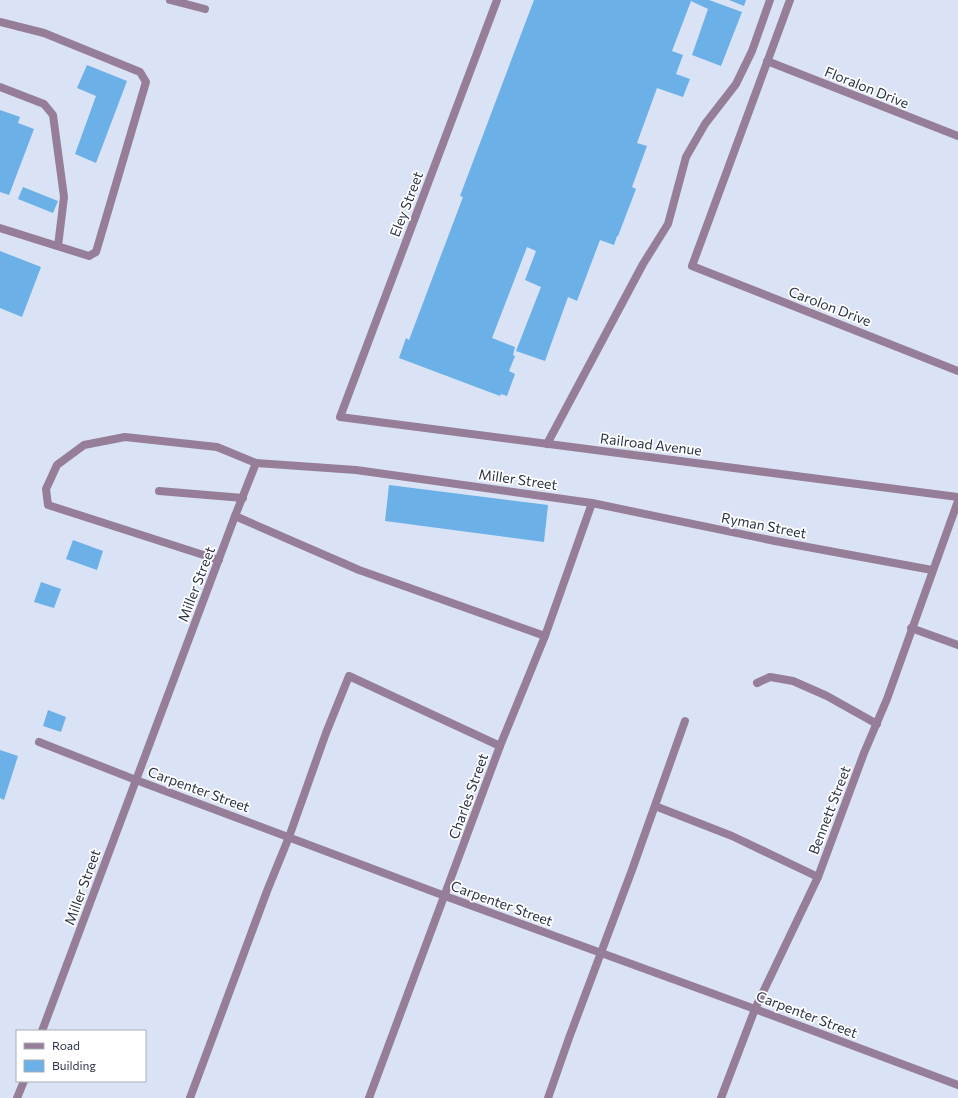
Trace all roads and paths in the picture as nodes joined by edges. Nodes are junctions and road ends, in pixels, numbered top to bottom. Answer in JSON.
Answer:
{"nodes":[{"id":1,"x":170,"y":0,"type":"edge"},
{"id":2,"x":497,"y":0,"type":"edge"},
{"id":3,"x":770,"y":0,"type":"edge"},
{"id":4,"x":790,"y":0,"type":"edge"},
{"id":5,"x":205,"y":9,"type":"dead end"},
{"id":6,"x":0,"y":22,"type":"edge"},
{"id":7,"x":767,"y":61,"type":"junction"},
{"id":8,"x":0,"y":87,"type":"edge"},
{"id":9,"x":958,"y":136,"type":"edge"},
{"id":10,"x":0,"y":228,"type":"edge"},
{"id":11,"x":58,"y":246,"type":"junction"},
{"id":12,"x":958,"y":371,"type":"edge"},
{"id":13,"x":340,"y":417,"type":"joint"},
{"id":14,"x":547,"y":444,"type":"junction"},
{"id":15,"x":256,"y":463,"type":"junction"},
{"id":16,"x":159,"y":491,"type":"dead end"},
{"id":17,"x":958,"y":497,"type":"edge"},
{"id":18,"x":243,"y":498,"type":"junction"},
{"id":19,"x":958,"y":501,"type":"edge"},
{"id":20,"x":592,"y":503,"type":"junction"},
{"id":21,"x":235,"y":516,"type":"junction"},
{"id":22,"x":219,"y":560,"type":"junction"},
{"id":23,"x":932,"y":570,"type":"junction"},
{"id":24,"x":911,"y":628,"type":"junction"},
{"id":25,"x":545,"y":636,"type":"junction"},
{"id":26,"x":958,"y":645,"type":"edge"},
{"id":27,"x":757,"y":683,"type":"dead end"},
{"id":28,"x":685,"y":721,"type":"dead end"},
{"id":29,"x":877,"y":724,"type":"junction"},
{"id":30,"x":39,"y":742,"type":"dead end"},
{"id":31,"x":500,"y":746,"type":"junction"},
{"id":32,"x":136,"y":780,"type":"junction"},
{"id":33,"x":655,"y":806,"type":"junction"},
{"id":34,"x":290,"y":837,"type":"junction"},
{"id":35,"x":818,"y":877,"type":"junction"},
{"id":36,"x":445,"y":896,"type":"junction"},
{"id":37,"x":601,"y":953,"type":"junction"},
{"id":38,"x":755,"y":1009,"type":"junction"},
{"id":39,"x":42,"y":1030,"type":"edge"},
{"id":40,"x":24,"y":1082,"type":"edge"},
{"id":41,"x":958,"y":1085,"type":"edge"},
{"id":42,"x":17,"y":1098,"type":"edge"},
{"id":43,"x":190,"y":1098,"type":"edge"},
{"id":44,"x":369,"y":1098,"type":"edge"},
{"id":45,"x":548,"y":1098,"type":"edge"},
{"id":46,"x":721,"y":1098,"type":"edge"}],
"edges":[{"from":1,"to":5,"type":"street"},
{"from":2,"to":13,"type":"street","name":"Eley Street"},
{"from":3,"to":14,"type":"street"},
{"from":4,"to":7,"type":"street"},
{"from":6,"to":11,"type":"street"},
{"from":7,"to":9,"type":"street","name":"Floralon Drive"},
{"from":7,"to":12,"type":"street","name":"Carolon Drive"},
{"from":8,"to":11,"type":"street"},
{"from":10,"to":11,"type":"street"},
{"from":13,"to":14,"type":"street","name":"Railroad Avenue"},
{"from":14,"to":17,"type":"street","name":"Railroad Avenue"},
{"from":15,"to":18,"type":"street","name":"Miller Street"},
{"from":15,"to":20,"type":"street","name":"Miller Street"},
{"from":15,"to":22,"type":"street"},
{"from":16,"to":18,"type":"street"},
{"from":18,"to":21,"type":"street","name":"Miller Street"},
{"from":19,"to":23,"type":"street","name":"Bennett Street"},
{"from":20,"to":23,"type":"street","name":"Ryman Street"},
{"from":20,"to":25,"type":"street","name":"Charles Street"},
{"from":21,"to":22,"type":"street","name":"Miller Street"},
{"from":21,"to":25,"type":"street"},
{"from":22,"to":32,"type":"street","name":"Miller Street"},
{"from":23,"to":24,"type":"street","name":"Bennett Street"},
{"from":24,"to":26,"type":"street"},
{"from":24,"to":29,"type":"street","name":"Bennett Street"},
{"from":25,"to":31,"type":"street","name":"Charles Street"},
{"from":27,"to":29,"type":"street"},
{"from":28,"to":33,"type":"street"},
{"from":29,"to":35,"type":"street","name":"Bennett Street"},
{"from":30,"to":32,"type":"street","name":"Carpenter Street"},
{"from":31,"to":34,"type":"street"},
{"from":31,"to":36,"type":"street","name":"Charles Street"},
{"from":32,"to":34,"type":"street","name":"Carpenter Street"},
{"from":32,"to":39,"type":"street","name":"Miller Street"},
{"from":33,"to":35,"type":"street"},
{"from":33,"to":37,"type":"street"},
{"from":34,"to":36,"type":"street","name":"Carpenter Street"},
{"from":34,"to":43,"type":"street"},
{"from":35,"to":38,"type":"street","name":"Bennett Street"},
{"from":36,"to":37,"type":"street","name":"Carpenter Street"},
{"from":36,"to":44,"type":"street","name":"Charles Street"},
{"from":37,"to":38,"type":"street","name":"Carpenter Street"},
{"from":37,"to":45,"type":"street"},
{"from":38,"to":41,"type":"street","name":"Carpenter Street"},
{"from":38,"to":46,"type":"street","name":"Bennett Street"},
{"from":40,"to":42,"type":"street"}]}
